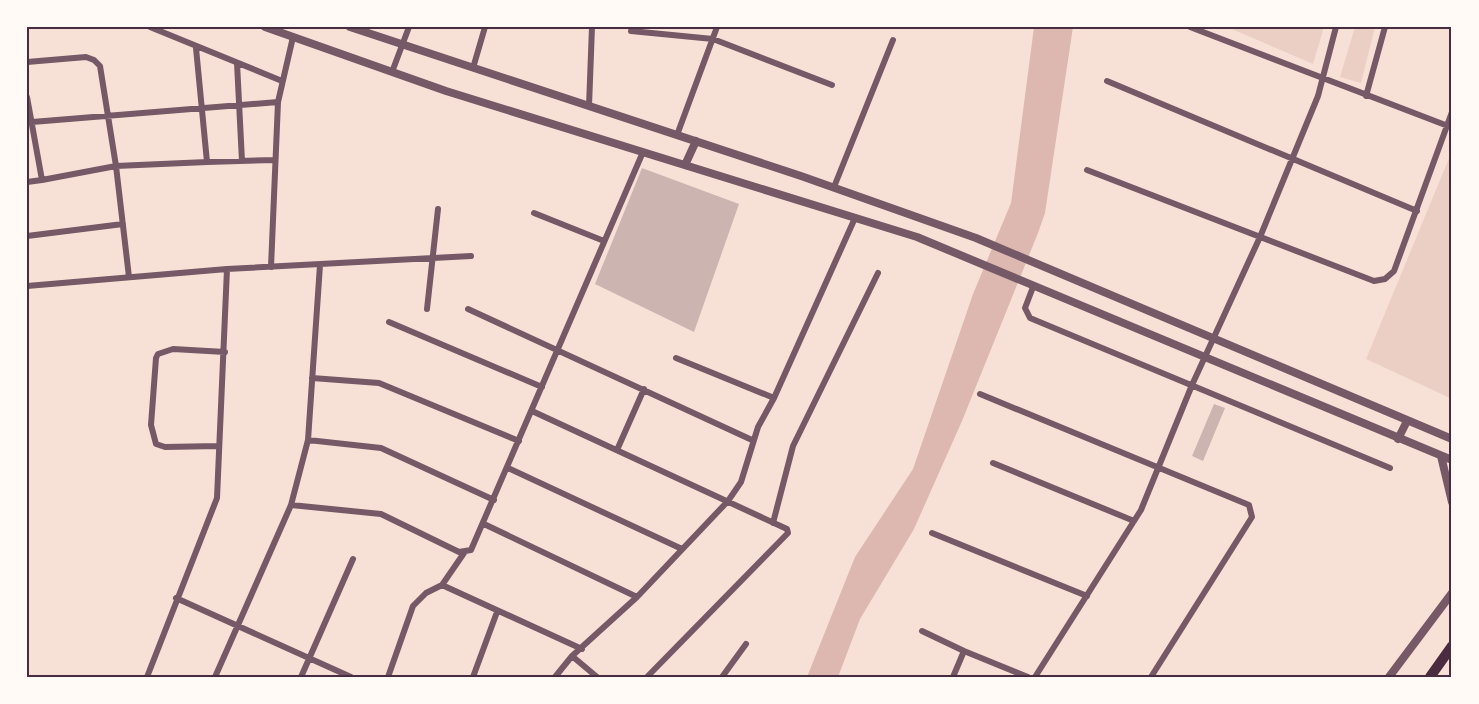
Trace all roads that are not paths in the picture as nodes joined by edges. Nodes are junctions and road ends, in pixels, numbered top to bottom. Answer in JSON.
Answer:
{"nodes":[{"id":1,"x":150,"y":27,"type":"edge"},
{"id":2,"x":265,"y":27,"type":"edge"},
{"id":3,"x":350,"y":27,"type":"edge"},
{"id":4,"x":409,"y":27,"type":"edge"},
{"id":5,"x":485,"y":27,"type":"edge"},
{"id":6,"x":592,"y":27,"type":"edge"},
{"id":7,"x":717,"y":27,"type":"edge"},
{"id":8,"x":1190,"y":27,"type":"edge"},
{"id":9,"x":1336,"y":27,"type":"edge"},
{"id":10,"x":1386,"y":27,"type":"edge"},
{"id":11,"x":361,"y":29,"type":"edge"},
{"id":12,"x":631,"y":31,"type":"dead end"},
{"id":13,"x":293,"y":37,"type":"junction"},
{"id":14,"x":713,"y":39,"type":"junction"},
{"id":15,"x":893,"y":40,"type":"dead end"},
{"id":16,"x":403,"y":45,"type":"junction"},
{"id":17,"x":196,"y":48,"type":"junction"},
{"id":18,"x":27,"y":62,"type":"edge"},
{"id":19,"x":237,"y":63,"type":"junction"},
{"id":20,"x":472,"y":68,"type":"junction"},
{"id":21,"x":392,"y":72,"type":"junction"},
{"id":22,"x":1323,"y":79,"type":"junction"},
{"id":23,"x":282,"y":81,"type":"junction"},
{"id":24,"x":1107,"y":81,"type":"dead end"},
{"id":25,"x":832,"y":85,"type":"dead end"},
{"id":26,"x":1366,"y":96,"type":"junction"},
{"id":27,"x":27,"y":97,"type":"edge"},
{"id":28,"x":278,"y":102,"type":"junction"},
{"id":29,"x":239,"y":105,"type":"junction"},
{"id":30,"x":589,"y":106,"type":"junction"},
{"id":31,"x":202,"y":109,"type":"junction"},
{"id":32,"x":1452,"y":112,"type":"edge"},
{"id":33,"x":108,"y":117,"type":"junction"},
{"id":34,"x":32,"y":122,"type":"junction"},
{"id":35,"x":1449,"y":126,"type":"junction"},
{"id":36,"x":677,"y":135,"type":"junction"},
{"id":37,"x":696,"y":141,"type":"junction"},
{"id":38,"x":643,"y":152,"type":"junction"},
{"id":39,"x":1292,"y":159,"type":"junction"},
{"id":40,"x":275,"y":160,"type":"junction"},
{"id":41,"x":242,"y":161,"type":"junction"},
{"id":42,"x":207,"y":162,"type":"junction"},
{"id":43,"x":685,"y":165,"type":"junction"},
{"id":44,"x":116,"y":166,"type":"junction"},
{"id":45,"x":1087,"y":170,"type":"dead end"},
{"id":46,"x":42,"y":180,"type":"junction"},
{"id":47,"x":27,"y":182,"type":"edge"},
{"id":48,"x":834,"y":188,"type":"junction"},
{"id":49,"x":438,"y":209,"type":"dead end"},
{"id":50,"x":1417,"y":211,"type":"junction"},
{"id":51,"x":534,"y":213,"type":"dead end"},
{"id":52,"x":855,"y":218,"type":"junction"},
{"id":53,"x":123,"y":224,"type":"junction"},
{"id":54,"x":27,"y":236,"type":"edge"},
{"id":55,"x":1260,"y":237,"type":"junction"},
{"id":56,"x":604,"y":241,"type":"junction"},
{"id":57,"x":471,"y":256,"type":"dead end"},
{"id":58,"x":433,"y":258,"type":"junction"},
{"id":59,"x":320,"y":264,"type":"junction"},
{"id":60,"x":271,"y":267,"type":"junction"},
{"id":61,"x":227,"y":269,"type":"junction"},
{"id":62,"x":878,"y":273,"type":"dead end"},
{"id":63,"x":129,"y":277,"type":"junction"},
{"id":64,"x":27,"y":286,"type":"edge"},
{"id":65,"x":1031,"y":286,"type":"junction"},
{"id":66,"x":427,"y":309,"type":"dead end"},
{"id":67,"x":468,"y":309,"type":"dead end"},
{"id":68,"x":389,"y":322,"type":"dead end"},
{"id":69,"x":1215,"y":340,"type":"junction"},
{"id":70,"x":558,"y":350,"type":"junction"},
{"id":71,"x":225,"y":352,"type":"junction"},
{"id":72,"x":676,"y":358,"type":"dead end"},
{"id":73,"x":1206,"y":359,"type":"junction"},
{"id":74,"x":312,"y":378,"type":"junction"},
{"id":75,"x":1192,"y":385,"type":"junction"},
{"id":76,"x":542,"y":387,"type":"junction"},
{"id":77,"x":644,"y":388,"type":"junction"},
{"id":78,"x":980,"y":394,"type":"dead end"},
{"id":79,"x":774,"y":398,"type":"junction"},
{"id":80,"x":532,"y":411,"type":"junction"},
{"id":81,"x":1407,"y":420,"type":"junction"},
{"id":82,"x":1398,"y":439,"type":"junction"},
{"id":83,"x":1452,"y":439,"type":"edge"},
{"id":84,"x":308,"y":440,"type":"junction"},
{"id":85,"x":753,"y":440,"type":"junction"},
{"id":86,"x":519,"y":441,"type":"junction"},
{"id":87,"x":218,"y":446,"type":"junction"},
{"id":88,"x":617,"y":450,"type":"junction"},
{"id":89,"x":1441,"y":456,"type":"junction"},
{"id":90,"x":1452,"y":460,"type":"edge"},
{"id":91,"x":993,"y":463,"type":"dead end"},
{"id":92,"x":1161,"y":467,"type":"junction"},
{"id":93,"x":508,"y":468,"type":"junction"},
{"id":94,"x":1390,"y":468,"type":"dead end"},
{"id":95,"x":494,"y":500,"type":"junction"},
{"id":96,"x":728,"y":501,"type":"junction"},
{"id":97,"x":1452,"y":502,"type":"edge"},
{"id":98,"x":291,"y":505,"type":"junction"},
{"id":99,"x":1134,"y":521,"type":"junction"},
{"id":100,"x":773,"y":523,"type":"junction"},
{"id":101,"x":484,"y":524,"type":"junction"},
{"id":102,"x":932,"y":533,"type":"dead end"},
{"id":103,"x":682,"y":549,"type":"junction"},
{"id":104,"x":464,"y":553,"type":"junction"},
{"id":105,"x":353,"y":559,"type":"dead end"},
{"id":106,"x":442,"y":585,"type":"junction"},
{"id":107,"x":1452,"y":593,"type":"edge"},
{"id":108,"x":1087,"y":596,"type":"junction"},
{"id":109,"x":637,"y":597,"type":"junction"},
{"id":110,"x":176,"y":598,"type":"junction"},
{"id":111,"x":497,"y":612,"type":"junction"},
{"id":112,"x":238,"y":626,"type":"junction"},
{"id":113,"x":922,"y":631,"type":"dead end"},
{"id":114,"x":746,"y":644,"type":"dead end"},
{"id":115,"x":1452,"y":646,"type":"edge"},
{"id":116,"x":582,"y":649,"type":"junction"},
{"id":117,"x":964,"y":651,"type":"junction"},
{"id":118,"x":572,"y":656,"type":"junction"},
{"id":119,"x":310,"y":658,"type":"junction"},
{"id":120,"x":147,"y":677,"type":"edge"},
{"id":121,"x":215,"y":677,"type":"edge"},
{"id":122,"x":302,"y":677,"type":"edge"},
{"id":123,"x":351,"y":677,"type":"edge"},
{"id":124,"x":388,"y":677,"type":"edge"},
{"id":125,"x":473,"y":677,"type":"edge"},
{"id":126,"x":555,"y":677,"type":"edge"},
{"id":127,"x":597,"y":677,"type":"edge"},
{"id":128,"x":647,"y":677,"type":"edge"},
{"id":129,"x":722,"y":677,"type":"edge"},
{"id":130,"x":953,"y":677,"type":"edge"},
{"id":131,"x":1029,"y":677,"type":"edge"},
{"id":132,"x":1035,"y":677,"type":"edge"},
{"id":133,"x":1151,"y":677,"type":"edge"},
{"id":134,"x":1389,"y":677,"type":"edge"},
{"id":135,"x":1430,"y":677,"type":"edge"}],
"edges":[{"from":1,"to":17,"type":"street"},
{"from":2,"to":13,"type":"street"},
{"from":3,"to":11,"type":"street"},
{"from":4,"to":16,"type":"street"},
{"from":5,"to":20,"type":"street"},
{"from":6,"to":30,"type":"street"},
{"from":7,"to":14,"type":"street"},
{"from":8,"to":22,"type":"street"},
{"from":9,"to":22,"type":"street"},
{"from":10,"to":26,"type":"street"},
{"from":11,"to":16,"type":"street"},
{"from":12,"to":14,"type":"street"},
{"from":13,"to":21,"type":"street"},
{"from":13,"to":23,"type":"street"},
{"from":14,"to":25,"type":"street"},
{"from":14,"to":36,"type":"street"},
{"from":15,"to":48,"type":"street"},
{"from":16,"to":20,"type":"street"},
{"from":16,"to":21,"type":"street"},
{"from":17,"to":19,"type":"street"},
{"from":17,"to":31,"type":"street"},
{"from":18,"to":33,"type":"street"},
{"from":19,"to":23,"type":"street"},
{"from":19,"to":29,"type":"street"},
{"from":20,"to":30,"type":"street"},
{"from":21,"to":38,"type":"street"},
{"from":22,"to":26,"type":"street"},
{"from":22,"to":39,"type":"street"},
{"from":23,"to":28,"type":"street"},
{"from":24,"to":39,"type":"street"},
{"from":26,"to":35,"type":"street"},
{"from":27,"to":34,"type":"street"},
{"from":28,"to":29,"type":"street"},
{"from":28,"to":40,"type":"street"},
{"from":29,"to":31,"type":"street"},
{"from":29,"to":41,"type":"street"},
{"from":30,"to":36,"type":"street"},
{"from":31,"to":33,"type":"street"},
{"from":31,"to":42,"type":"street"},
{"from":32,"to":35,"type":"street"},
{"from":33,"to":34,"type":"street"},
{"from":33,"to":44,"type":"street"},
{"from":34,"to":46,"type":"street"},
{"from":35,"to":50,"type":"street"},
{"from":36,"to":37,"type":"street"},
{"from":37,"to":43,"type":"street"},
{"from":37,"to":48,"type":"street"},
{"from":38,"to":43,"type":"street"},
{"from":38,"to":56,"type":"street"},
{"from":39,"to":50,"type":"street"},
{"from":39,"to":55,"type":"street"},
{"from":40,"to":41,"type":"street"},
{"from":40,"to":60,"type":"street"},
{"from":41,"to":42,"type":"street"},
{"from":42,"to":44,"type":"street"},
{"from":43,"to":52,"type":"street"},
{"from":44,"to":46,"type":"street"},
{"from":44,"to":53,"type":"street"},
{"from":45,"to":55,"type":"street"},
{"from":46,"to":47,"type":"street"},
{"from":48,"to":69,"type":"street"},
{"from":49,"to":58,"type":"street"},
{"from":50,"to":55,"type":"street"},
{"from":51,"to":56,"type":"street"},
{"from":52,"to":65,"type":"street"},
{"from":52,"to":79,"type":"street"},
{"from":53,"to":54,"type":"street"},
{"from":53,"to":63,"type":"street"},
{"from":55,"to":69,"type":"street"},
{"from":56,"to":70,"type":"street"},
{"from":57,"to":58,"type":"street"},
{"from":58,"to":59,"type":"street"},
{"from":58,"to":66,"type":"street"},
{"from":59,"to":60,"type":"street"},
{"from":59,"to":74,"type":"street"},
{"from":60,"to":61,"type":"street"},
{"from":61,"to":63,"type":"street"},
{"from":61,"to":71,"type":"street"},
{"from":62,"to":100,"type":"street"},
{"from":63,"to":64,"type":"street"},
{"from":65,"to":73,"type":"street"},
{"from":65,"to":75,"type":"street"},
{"from":67,"to":70,"type":"street"},
{"from":68,"to":76,"type":"street"},
{"from":69,"to":73,"type":"street"},
{"from":69,"to":81,"type":"street"},
{"from":70,"to":76,"type":"street"},
{"from":70,"to":77,"type":"street"},
{"from":71,"to":87,"type":"street"},
{"from":71,"to":87,"type":"street"},
{"from":72,"to":79,"type":"street"},
{"from":73,"to":75,"type":"street"},
{"from":73,"to":82,"type":"street"},
{"from":74,"to":84,"type":"street"},
{"from":74,"to":86,"type":"street"},
{"from":75,"to":92,"type":"street"},
{"from":75,"to":94,"type":"street"},
{"from":76,"to":80,"type":"street"},
{"from":77,"to":85,"type":"street"},
{"from":77,"to":88,"type":"street"},
{"from":78,"to":92,"type":"street"},
{"from":79,"to":85,"type":"street"},
{"from":80,"to":86,"type":"street"},
{"from":80,"to":88,"type":"street"},
{"from":81,"to":82,"type":"street"},
{"from":81,"to":83,"type":"street"},
{"from":82,"to":89,"type":"street"},
{"from":84,"to":95,"type":"street"},
{"from":84,"to":98,"type":"street"},
{"from":85,"to":96,"type":"street"},
{"from":86,"to":93,"type":"street"},
{"from":87,"to":110,"type":"street"},
{"from":88,"to":96,"type":"street"},
{"from":89,"to":90,"type":"street"},
{"from":89,"to":97,"type":"street"},
{"from":91,"to":99,"type":"street"},
{"from":92,"to":99,"type":"street"},
{"from":92,"to":133,"type":"street"},
{"from":93,"to":95,"type":"street"},
{"from":93,"to":103,"type":"street"},
{"from":95,"to":101,"type":"street"},
{"from":96,"to":100,"type":"street"},
{"from":96,"to":103,"type":"street"},
{"from":98,"to":104,"type":"street"},
{"from":98,"to":112,"type":"street"},
{"from":99,"to":108,"type":"street"},
{"from":100,"to":128,"type":"street"},
{"from":101,"to":104,"type":"street"},
{"from":101,"to":109,"type":"street"},
{"from":102,"to":108,"type":"street"},
{"from":103,"to":109,"type":"street"},
{"from":104,"to":106,"type":"street"},
{"from":105,"to":119,"type":"street"},
{"from":106,"to":111,"type":"street"},
{"from":106,"to":124,"type":"street"},
{"from":107,"to":134,"type":"street"},
{"from":108,"to":132,"type":"street"},
{"from":109,"to":116,"type":"street"},
{"from":110,"to":112,"type":"street"},
{"from":110,"to":120,"type":"street"},
{"from":111,"to":116,"type":"street"},
{"from":111,"to":125,"type":"street"},
{"from":112,"to":119,"type":"street"},
{"from":112,"to":121,"type":"street"},
{"from":113,"to":117,"type":"street"},
{"from":114,"to":129,"type":"street"},
{"from":115,"to":135,"type":"highway"},
{"from":116,"to":118,"type":"street"},
{"from":117,"to":130,"type":"street"},
{"from":117,"to":131,"type":"street"},
{"from":118,"to":126,"type":"street"},
{"from":118,"to":127,"type":"street"},
{"from":119,"to":122,"type":"street"},
{"from":119,"to":123,"type":"street"}]}
